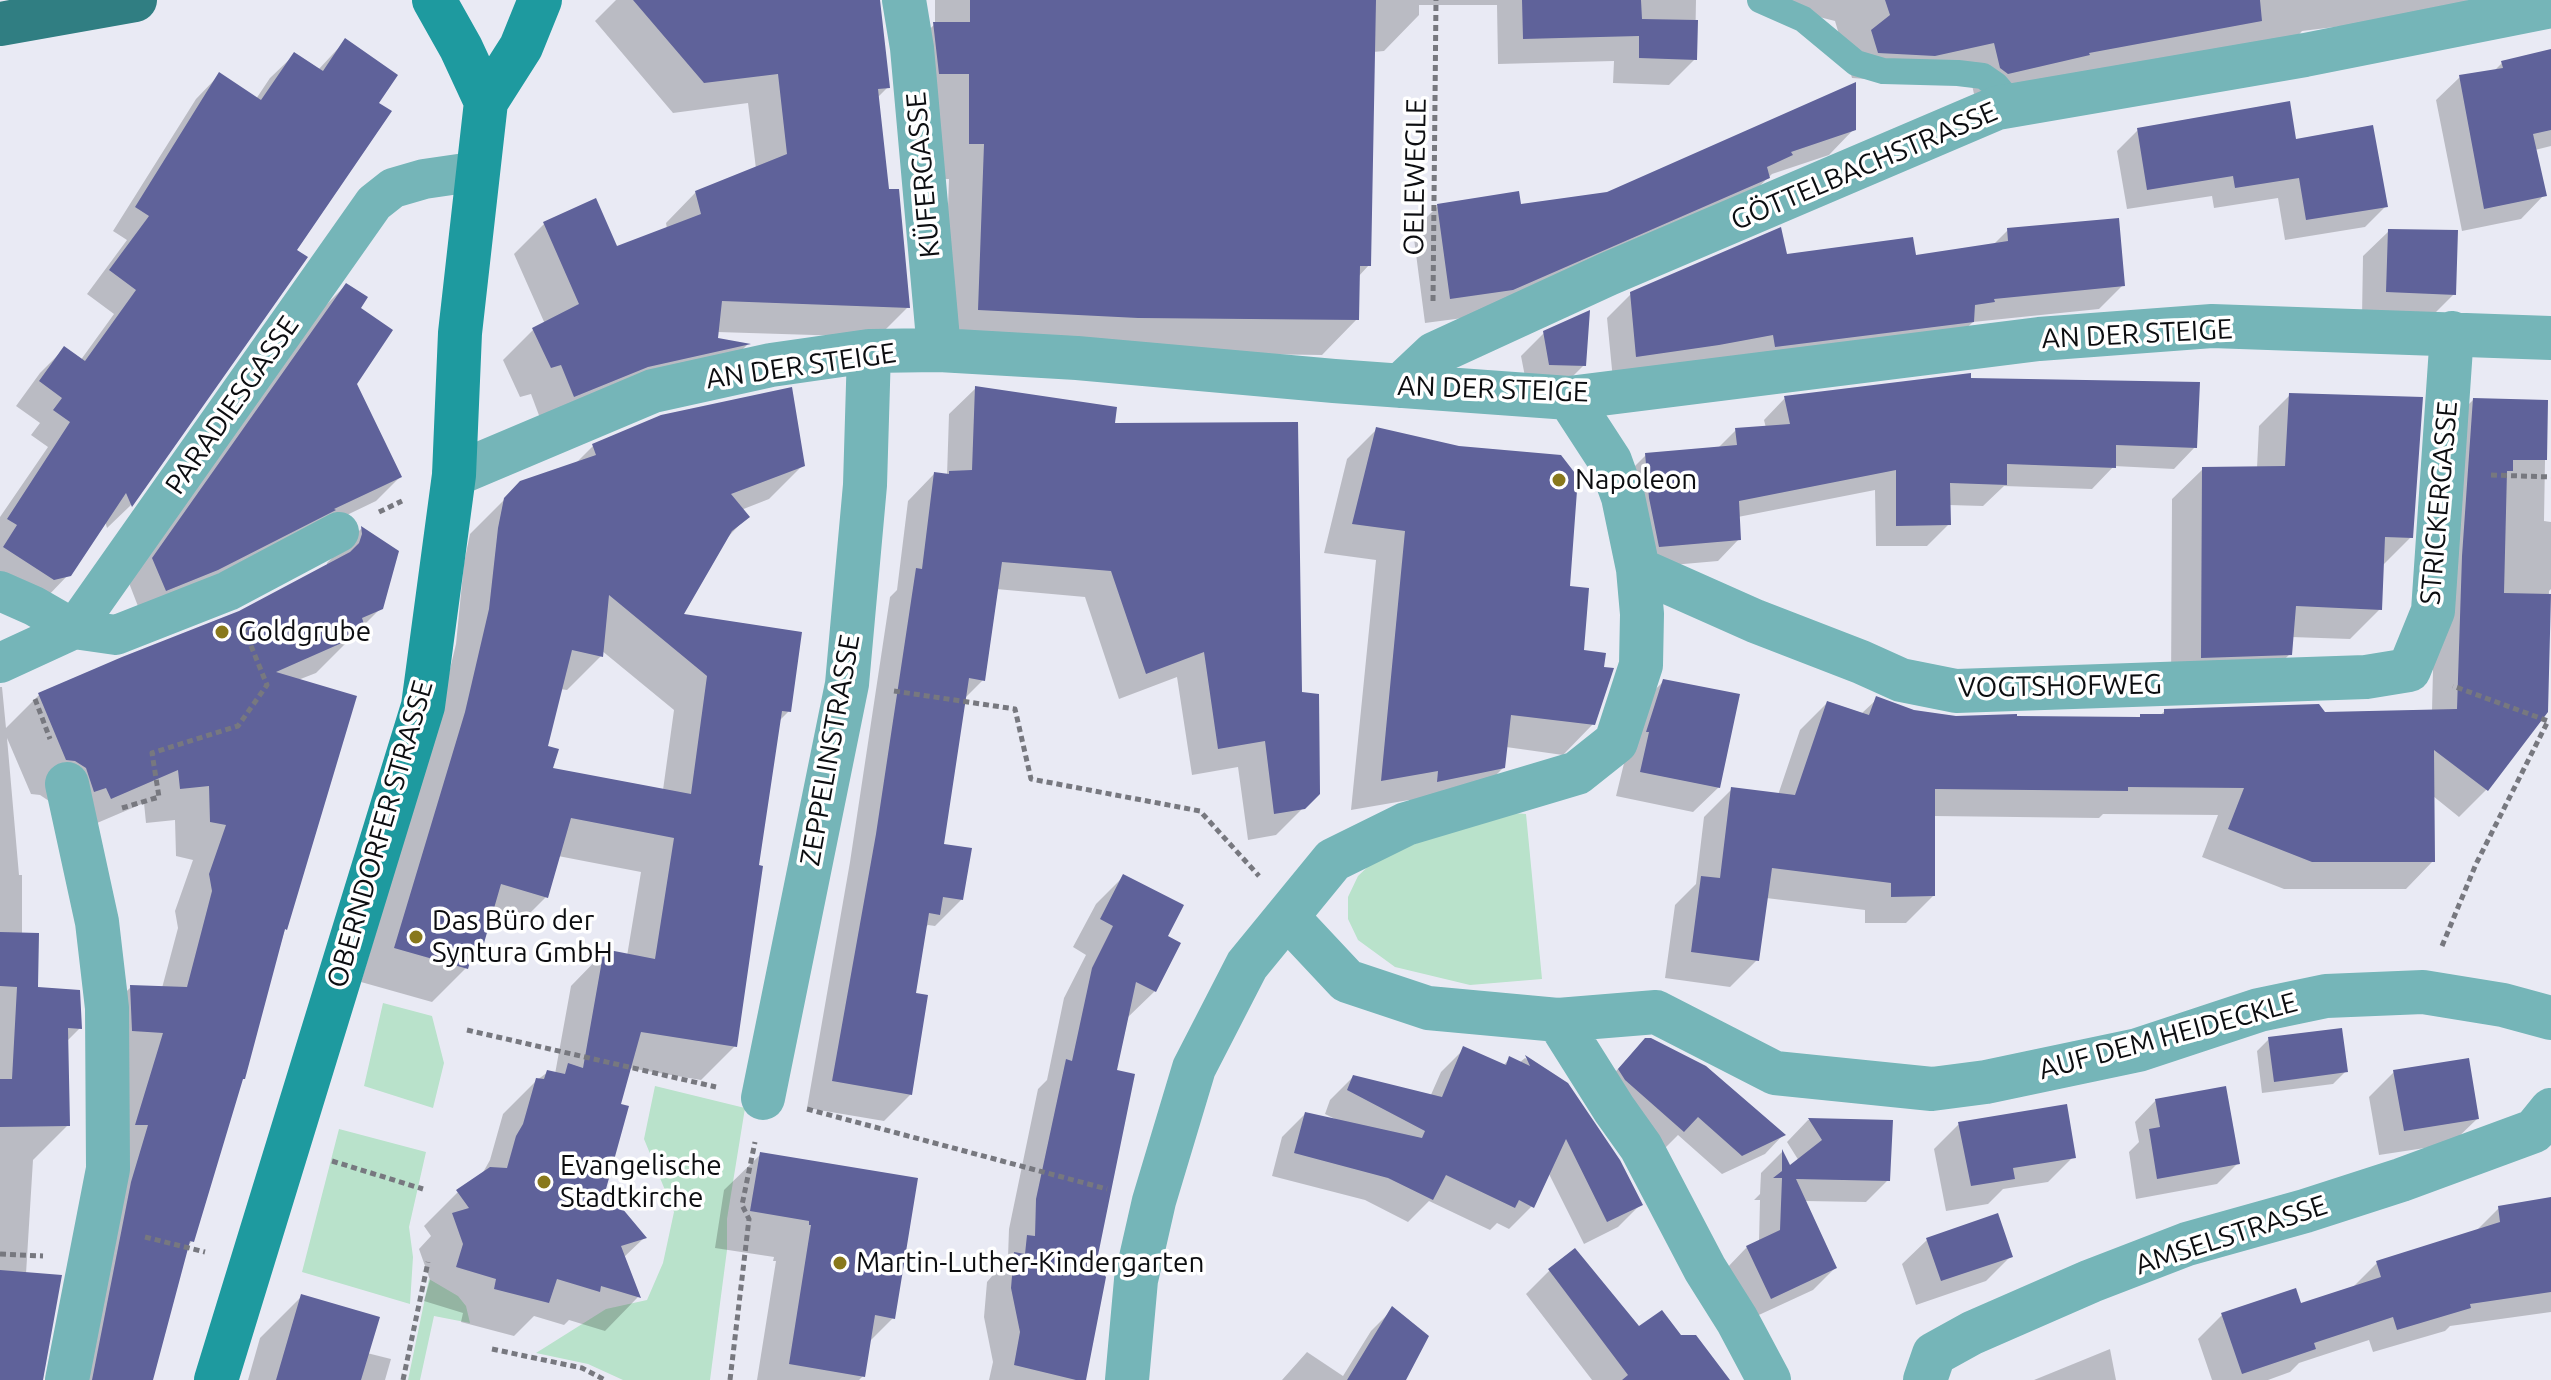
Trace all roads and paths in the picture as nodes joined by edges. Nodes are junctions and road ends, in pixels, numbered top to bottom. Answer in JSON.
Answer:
{"nodes":[{"id":1,"x":135,"y":0,"type":"edge"},
{"id":2,"x":434,"y":0,"type":"edge"},
{"id":3,"x":540,"y":0,"type":"edge"},
{"id":4,"x":904,"y":0,"type":"edge"},
{"id":5,"x":1436,"y":0,"type":"edge"},
{"id":6,"x":1760,"y":0,"type":"edge"},
{"id":7,"x":2551,"y":6,"type":"edge"},
{"id":8,"x":0,"y":24,"type":"edge"},
{"id":9,"x":486,"y":102,"type":"junction"},
{"id":10,"x":2013,"y":105,"type":"junction"},
{"id":11,"x":479,"y":171,"type":"junction"},
{"id":12,"x":2452,"y":333,"type":"junction"},
{"id":13,"x":2551,"y":338,"type":"edge"},
{"id":14,"x":939,"y":350,"type":"junction"},
{"id":15,"x":869,"y":351,"type":"junction"},
{"id":16,"x":1434,"y":354,"type":"junction"},
{"id":17,"x":1400,"y":386,"type":"junction"},
{"id":18,"x":1569,"y":398,"type":"junction"},
{"id":19,"x":2442,"y":473,"type":"junction"},
{"id":20,"x":454,"y":475,"type":"junction"},
{"id":21,"x":2551,"y":477,"type":"edge"},
{"id":22,"x":339,"y":532,"type":"joint"},
{"id":23,"x":1638,"y":569,"type":"junction"},
{"id":24,"x":0,"y":591,"type":"edge"},
{"id":25,"x":228,"y":591,"type":"junction"},
{"id":26,"x":74,"y":629,"type":"junction"},
{"id":27,"x":2409,"y":670,"type":"junction"},
{"id":28,"x":15,"y":674,"type":"edge"},
{"id":29,"x":847,"y":684,"type":"junction"},
{"id":30,"x":71,"y":803,"type":"junction"},
{"id":31,"x":1290,"y":915,"type":"junction"},
{"id":32,"x":2423,"y":992,"type":"junction"},
{"id":33,"x":2551,"y":1018,"type":"edge"},
{"id":34,"x":1558,"y":1020,"type":"junction"},
{"id":35,"x":467,"y":1030,"type":"dead end"},
{"id":36,"x":763,"y":1098,"type":"junction"},
{"id":37,"x":2551,"y":1110,"type":"edge"},
{"id":38,"x":373,"y":1174,"type":"dead end"},
{"id":39,"x":423,"y":1189,"type":"dead end"},
{"id":40,"x":1154,"y":1201,"type":"junction"},
{"id":41,"x":98,"y":1225,"type":"junction"},
{"id":42,"x":428,"y":1262,"type":"dead end"},
{"id":43,"x":252,"y":1264,"type":"junction"},
{"id":44,"x":492,"y":1349,"type":"dead end"},
{"id":45,"x":67,"y":1380,"type":"edge"},
{"id":46,"x":216,"y":1380,"type":"edge"},
{"id":47,"x":403,"y":1380,"type":"edge"},
{"id":48,"x":605,"y":1380,"type":"edge"},
{"id":49,"x":730,"y":1380,"type":"edge"},
{"id":50,"x":1127,"y":1380,"type":"edge"},
{"id":51,"x":1769,"y":1380,"type":"edge"},
{"id":52,"x":1925,"y":1380,"type":"edge"}],
"edges":[{"from":1,"to":8,"type":"main road"},
{"from":2,"to":9,"type":"main road"},
{"from":3,"to":9,"type":"main road","name":"OBERNDORFER STRASSE"},
{"from":4,"to":14,"type":"street","name":"KÜFERGASSE"},
{"from":5,"to":16,"type":"path","name":"OELEWEGLE"},
{"from":6,"to":10,"type":"lane"},
{"from":7,"to":10,"type":"street","name":"GÖTTELBACHSTRASSE"},
{"from":9,"to":11,"type":"main road","name":"OBERNDORFER STRASSE"},
{"from":10,"to":16,"type":"street","name":"GÖTTELBACHSTRASSE"},
{"from":11,"to":20,"type":"main road","name":"OBERNDORFER STRASSE"},
{"from":11,"to":26,"type":"street","name":"PARADIESGASSE"},
{"from":12,"to":13,"type":"street","name":"AN DER STEIGE"},
{"from":12,"to":18,"type":"street","name":"AN DER STEIGE"},
{"from":12,"to":19,"type":"street","name":"STRICKERGASSE"},
{"from":14,"to":15,"type":"street","name":"AN DER STEIGE"},
{"from":14,"to":17,"type":"street","name":"AN DER STEIGE"},
{"from":15,"to":20,"type":"street","name":"AN DER STEIGE"},
{"from":15,"to":29,"type":"street","name":"ZEPPELINSTRASSE"},
{"from":16,"to":17,"type":"street","name":"GÖTTELBACHSTRASSE"},
{"from":17,"to":18,"type":"street","name":"AN DER STEIGE"},
{"from":18,"to":23,"type":"street"},
{"from":19,"to":21,"type":"path"},
{"from":19,"to":27,"type":"street","name":"STRICKERGASSE"},
{"from":20,"to":22,"type":"path"},
{"from":20,"to":43,"type":"main road","name":"OBERNDORFER STRASSE"},
{"from":22,"to":25,"type":"street"},
{"from":23,"to":27,"type":"street","name":"VOGTSHOFWEG"},
{"from":23,"to":31,"type":"street"},
{"from":24,"to":26,"type":"street"},
{"from":25,"to":26,"type":"street"},
{"from":25,"to":30,"type":"path"},
{"from":26,"to":28,"type":"street"},
{"from":27,"to":32,"type":"path"},
{"from":28,"to":30,"type":"path"},
{"from":29,"to":31,"type":"path"},
{"from":29,"to":36,"type":"street","name":"ZEPPELINSTRASSE"},
{"from":30,"to":41,"type":"street"},
{"from":31,"to":34,"type":"street","name":"AUF DEM HEIDECKLE"},
{"from":31,"to":40,"type":"street"},
{"from":32,"to":33,"type":"street","name":"AUF DEM HEIDECKLE"},
{"from":32,"to":34,"type":"street","name":"AUF DEM HEIDECKLE"},
{"from":34,"to":51,"type":"street"},
{"from":35,"to":36,"type":"path"},
{"from":36,"to":40,"type":"path"},
{"from":36,"to":49,"type":"path"},
{"from":37,"to":52,"type":"street","name":"AMSELSTRASSE"},
{"from":38,"to":39,"type":"path"},
{"from":40,"to":50,"type":"street"},
{"from":41,"to":43,"type":"path"},
{"from":41,"to":45,"type":"street"},
{"from":42,"to":47,"type":"path"},
{"from":43,"to":46,"type":"main road","name":"OBERNDORFER STRASSE"},
{"from":44,"to":48,"type":"path"}]}
